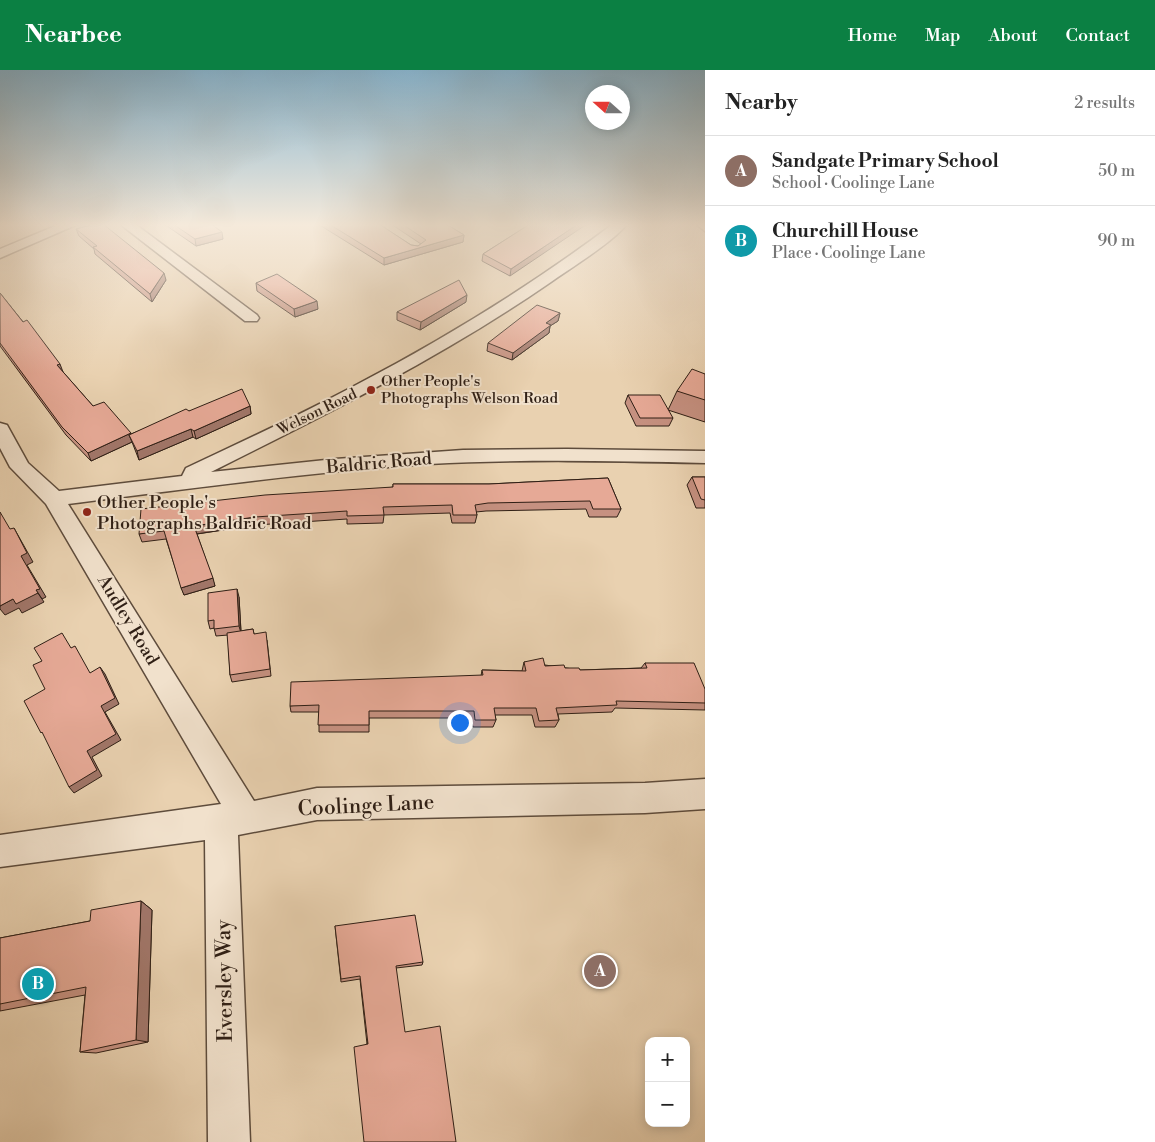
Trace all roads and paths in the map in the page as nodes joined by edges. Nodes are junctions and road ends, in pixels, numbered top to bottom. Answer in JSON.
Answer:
{"nodes":[{"id":1,"x":193,"y":274,"type":"edge"},
{"id":2,"x":553,"y":274,"type":"edge"},
{"id":3,"x":251,"y":318,"type":"dead end"},
{"id":4,"x":0,"y":429,"type":"edge"},
{"id":5,"x":705,"y":457,"type":"edge"},
{"id":6,"x":20,"y":467,"type":"junction"},
{"id":7,"x":0,"y":474,"type":"edge"},
{"id":8,"x":192,"y":482,"type":"junction"},
{"id":9,"x":54,"y":499,"type":"junction"},
{"id":10,"x":705,"y":794,"type":"edge"},
{"id":11,"x":234,"y":819,"type":"junction"},
{"id":12,"x":0,"y":851,"type":"edge"},
{"id":13,"x":229,"y":1142,"type":"edge"}],
"edges":[{"from":1,"to":3,"type":"street"},
{"from":2,"to":8,"type":"street","name":"Welson Road"},
{"from":4,"to":6,"type":"street","name":"Audley Road"},
{"from":5,"to":8,"type":"street","name":"Baldric Road"},
{"from":6,"to":7,"type":"street"},
{"from":6,"to":9,"type":"street","name":"Audley Road"},
{"from":8,"to":9,"type":"street","name":"Baldric Road"},
{"from":9,"to":11,"type":"street","name":"Audley Road"},
{"from":10,"to":11,"type":"street","name":"Coolinge Lane"},
{"from":11,"to":12,"type":"street","name":"Coolinge Lane"},
{"from":11,"to":13,"type":"street","name":"Eversley Way"}]}
